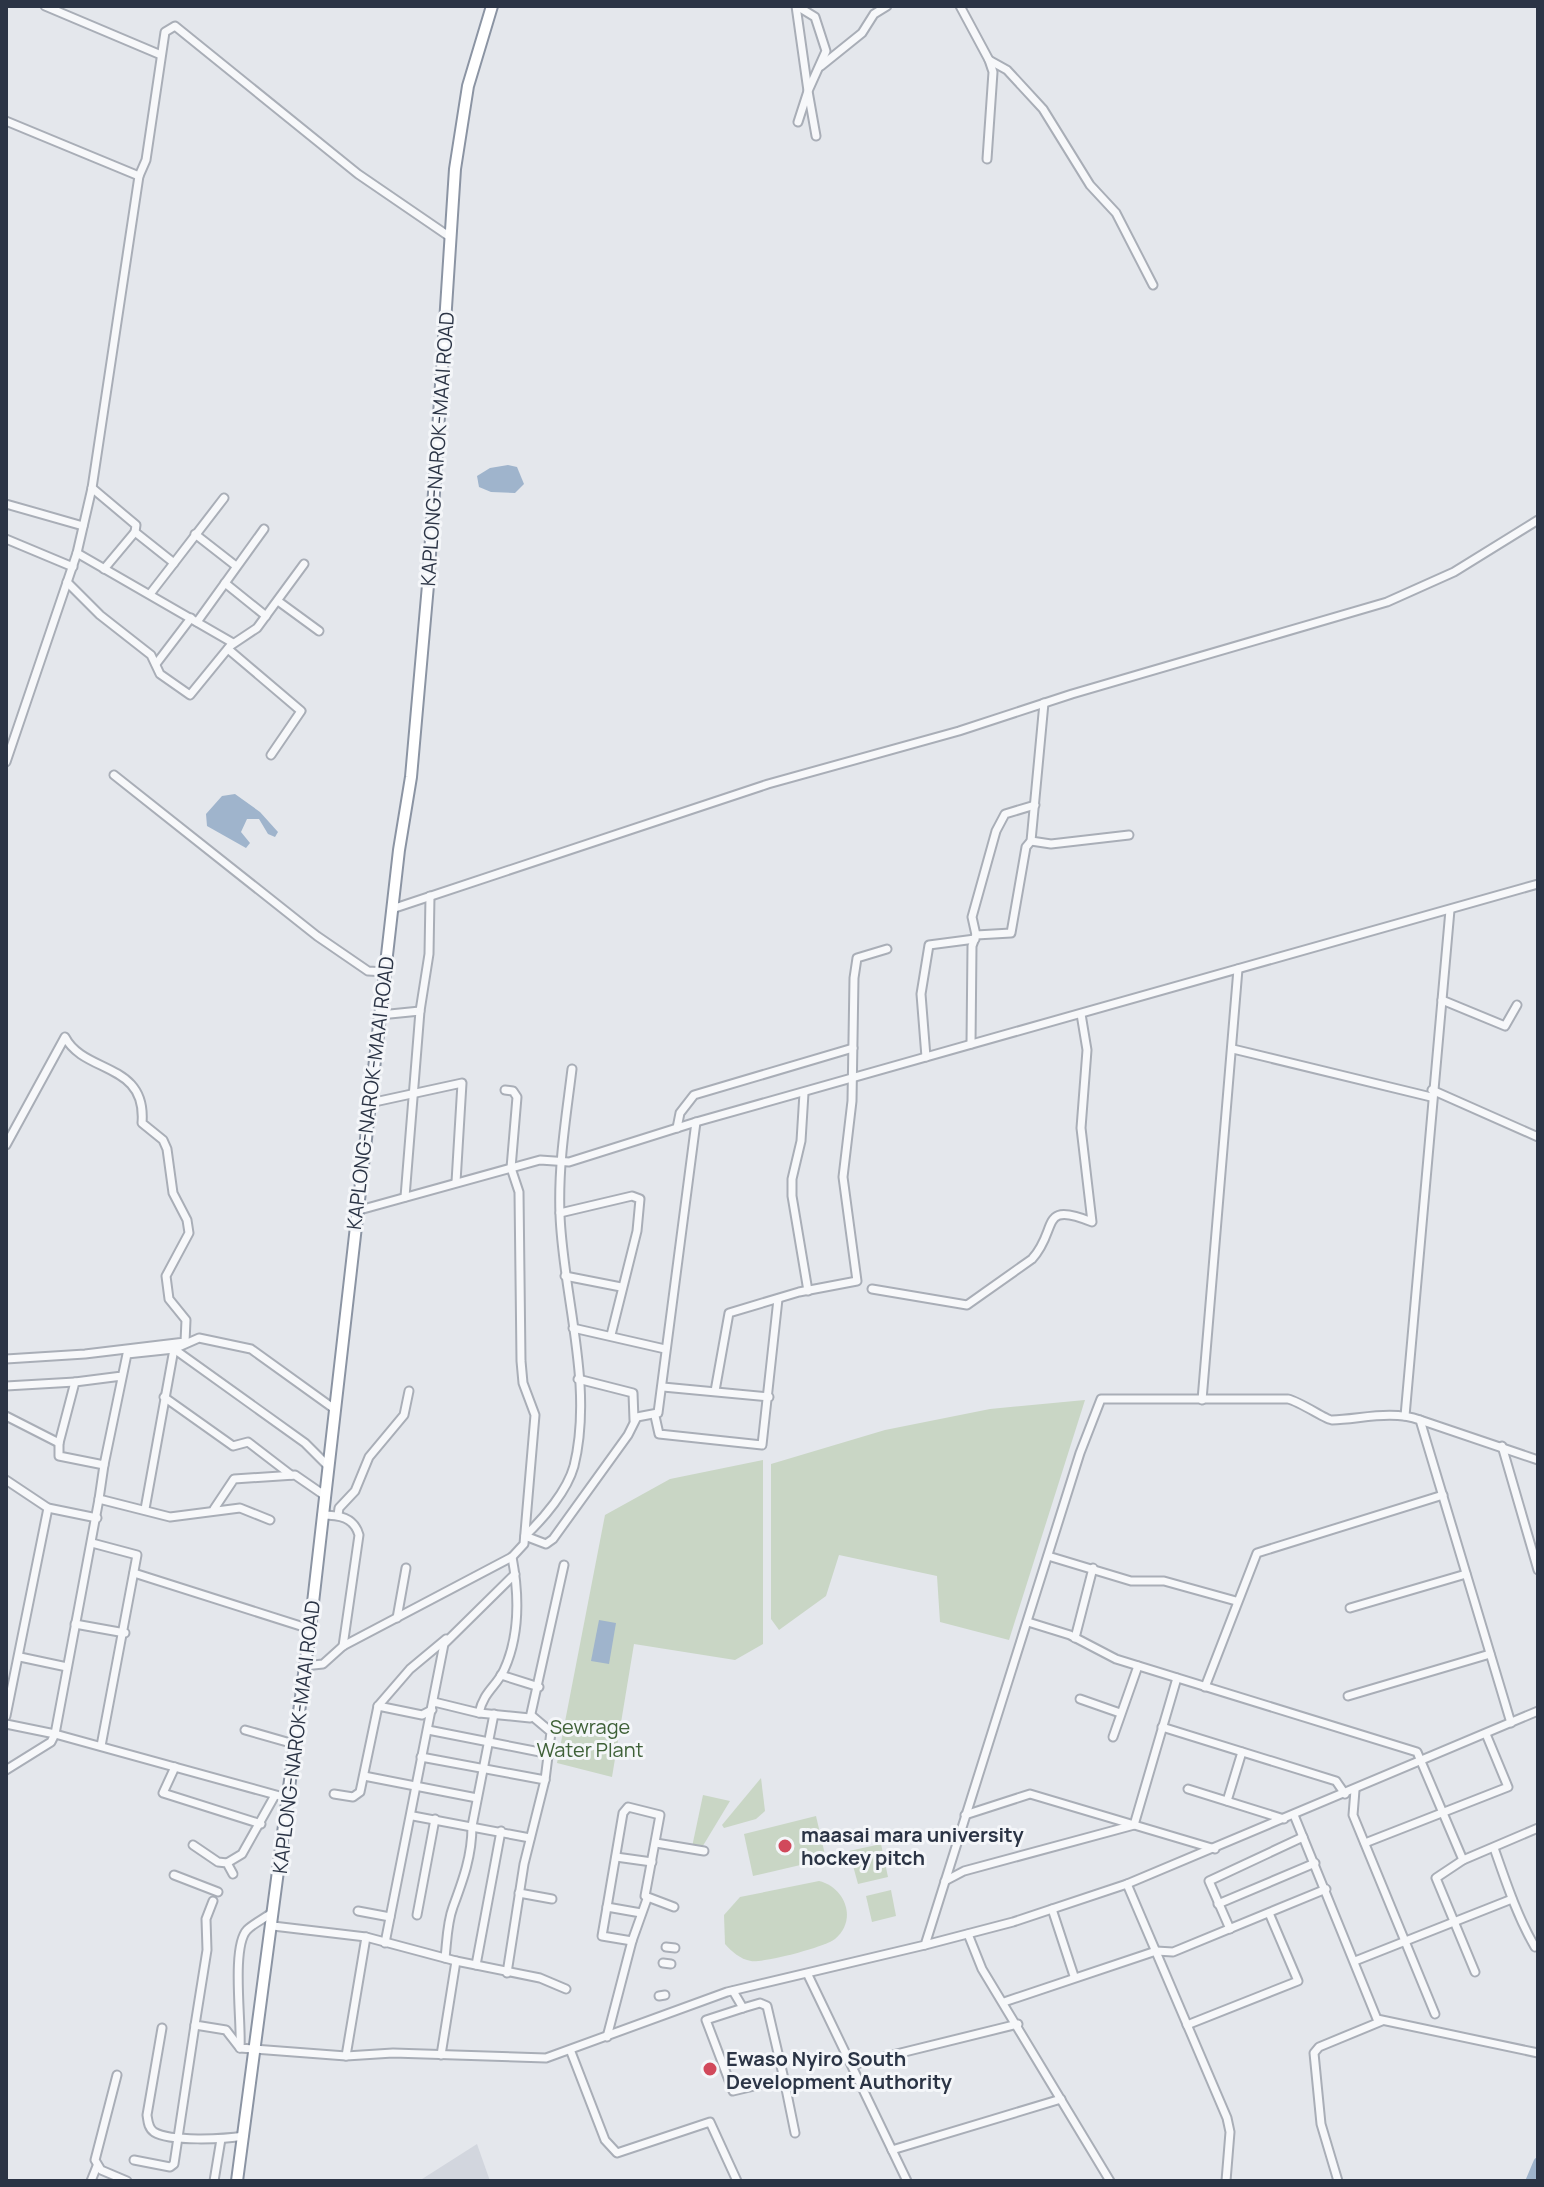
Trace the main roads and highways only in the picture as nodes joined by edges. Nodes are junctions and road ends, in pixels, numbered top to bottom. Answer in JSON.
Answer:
{"nodes":[{"id":1,"x":492,"y":6,"type":"edge"},
{"id":2,"x":237,"y":2181,"type":"edge"}],
"edges":[{"from":1,"to":2,"type":"highway","name":"KAPLONG-NAROK-MAAI ROAD"}]}
